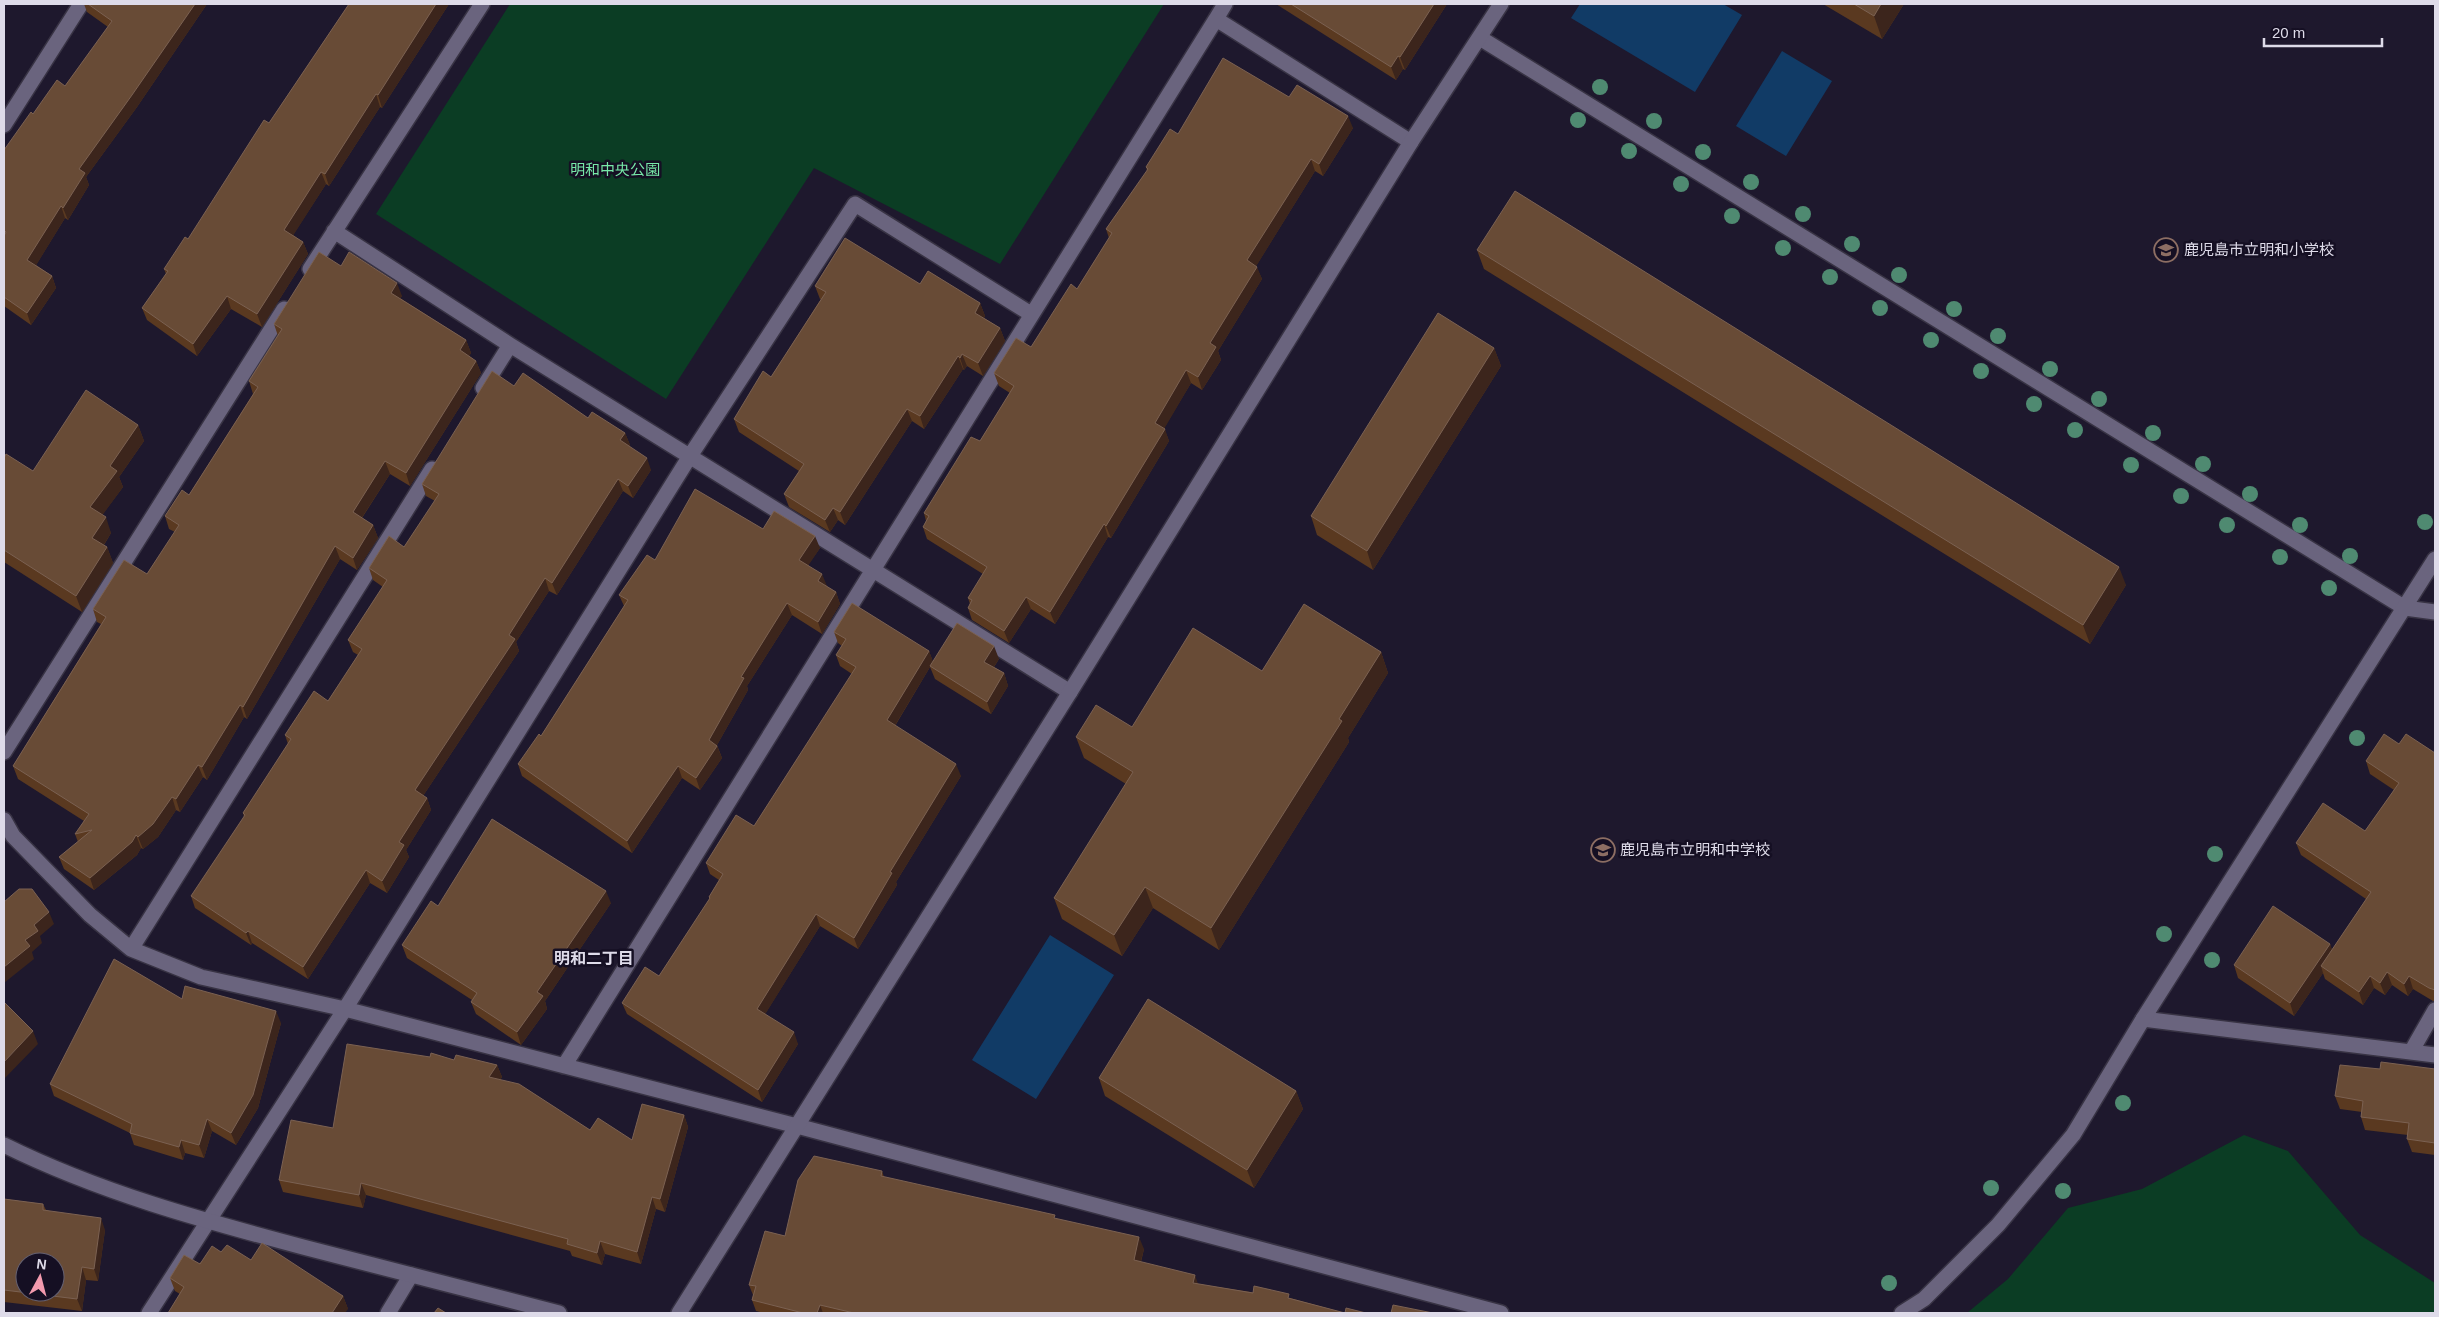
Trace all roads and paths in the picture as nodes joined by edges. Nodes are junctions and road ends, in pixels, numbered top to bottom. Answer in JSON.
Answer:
{"nodes":[{"id":1,"x":81,"y":4,"type":"edge"},
{"id":2,"x":482,"y":4,"type":"edge"},
{"id":3,"x":1225,"y":4,"type":"edge"},
{"id":4,"x":1501,"y":4,"type":"edge"},
{"id":5,"x":1216,"y":19,"type":"junction"},
{"id":6,"x":1480,"y":38,"type":"junction"},
{"id":7,"x":4,"y":126,"type":"edge"},
{"id":8,"x":1411,"y":142,"type":"junction"},
{"id":9,"x":334,"y":231,"type":"junction"},
{"id":10,"x":302,"y":281,"type":"edge"},
{"id":11,"x":291,"y":298,"type":"edge"},
{"id":12,"x":1031,"y":314,"type":"junction"},
{"id":13,"x":510,"y":345,"type":"junction"},
{"id":14,"x":473,"y":404,"type":"edge"},
{"id":15,"x":442,"y":454,"type":"edge"},
{"id":16,"x":690,"y":456,"type":"junction"},
{"id":17,"x":2435,"y":559,"type":"edge"},
{"id":18,"x":872,"y":569,"type":"junction"},
{"id":19,"x":2405,"y":608,"type":"junction"},
{"id":20,"x":2435,"y":612,"type":"edge"},
{"id":21,"x":1070,"y":692,"type":"junction"},
{"id":22,"x":4,"y":752,"type":"edge"},
{"id":23,"x":4,"y":820,"type":"edge"},
{"id":24,"x":131,"y":949,"type":"junction"},
{"id":25,"x":345,"y":1009,"type":"junction"},
{"id":26,"x":2435,"y":1010,"type":"edge"},
{"id":27,"x":2143,"y":1019,"type":"junction"},
{"id":28,"x":2410,"y":1052,"type":"junction"},
{"id":29,"x":2435,"y":1055,"type":"edge"},
{"id":30,"x":564,"y":1066,"type":"junction"},
{"id":31,"x":797,"y":1126,"type":"junction"},
{"id":32,"x":4,"y":1144,"type":"edge"},
{"id":33,"x":207,"y":1222,"type":"junction"},
{"id":34,"x":410,"y":1275,"type":"junction"},
{"id":35,"x":149,"y":1313,"type":"edge"},
{"id":36,"x":388,"y":1313,"type":"edge"},
{"id":37,"x":559,"y":1313,"type":"edge"},
{"id":38,"x":679,"y":1313,"type":"edge"},
{"id":39,"x":1501,"y":1313,"type":"edge"},
{"id":40,"x":1902,"y":1313,"type":"edge"}],
"edges":[{"from":1,"to":7,"type":"street"},
{"from":2,"to":9,"type":"street"},
{"from":3,"to":5,"type":"street"},
{"from":4,"to":6,"type":"street"},
{"from":5,"to":8,"type":"street"},
{"from":5,"to":12,"type":"street"},
{"from":6,"to":8,"type":"street"},
{"from":6,"to":19,"type":"street"},
{"from":8,"to":21,"type":"street"},
{"from":9,"to":10,"type":"street"},
{"from":9,"to":13,"type":"street"},
{"from":11,"to":22,"type":"street"},
{"from":12,"to":16,"type":"street"},
{"from":12,"to":18,"type":"street"},
{"from":13,"to":14,"type":"street"},
{"from":13,"to":16,"type":"street"},
{"from":15,"to":24,"type":"street"},
{"from":16,"to":18,"type":"street"},
{"from":16,"to":25,"type":"street"},
{"from":17,"to":19,"type":"street"},
{"from":18,"to":21,"type":"street"},
{"from":18,"to":30,"type":"street"},
{"from":19,"to":20,"type":"street"},
{"from":19,"to":27,"type":"street"},
{"from":21,"to":31,"type":"street"},
{"from":23,"to":24,"type":"street"},
{"from":24,"to":25,"type":"street"},
{"from":25,"to":30,"type":"street"},
{"from":25,"to":33,"type":"street"},
{"from":26,"to":28,"type":"street"},
{"from":27,"to":28,"type":"street"},
{"from":27,"to":40,"type":"street"},
{"from":28,"to":29,"type":"street"},
{"from":30,"to":31,"type":"street"},
{"from":31,"to":38,"type":"street"},
{"from":31,"to":39,"type":"street"},
{"from":32,"to":33,"type":"street"},
{"from":33,"to":34,"type":"street"},
{"from":33,"to":35,"type":"street"},
{"from":34,"to":36,"type":"street"},
{"from":34,"to":37,"type":"street"}]}
